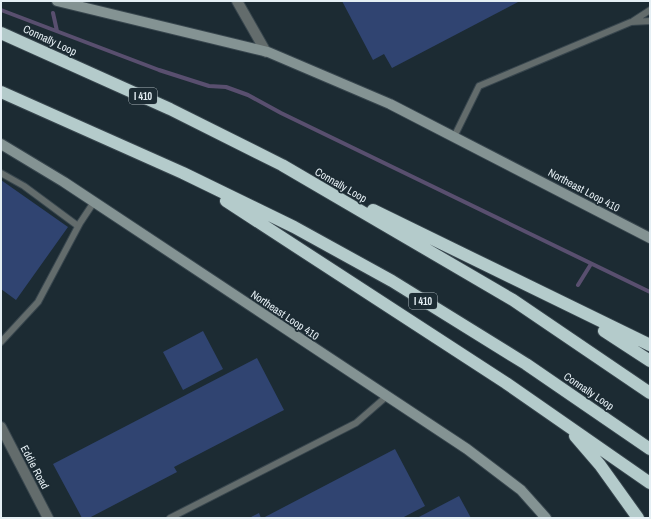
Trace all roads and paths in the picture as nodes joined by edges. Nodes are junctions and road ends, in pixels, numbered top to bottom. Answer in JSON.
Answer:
{"nodes":[{"id":1,"x":238,"y":1,"type":"edge"},
{"id":2,"x":61,"y":2,"type":"edge"},
{"id":3,"x":650,"y":10,"type":"edge"},
{"id":4,"x":650,"y":21,"type":"edge"},
{"id":5,"x":632,"y":22,"type":"junction"},
{"id":6,"x":1,"y":33,"type":"edge"},
{"id":7,"x":266,"y":52,"type":"junction"},
{"id":8,"x":1,"y":92,"type":"edge"},
{"id":9,"x":454,"y":136,"type":"junction"},
{"id":10,"x":1,"y":144,"type":"edge"},
{"id":11,"x":282,"y":165,"type":"junction"},
{"id":12,"x":1,"y":173,"type":"edge"},
{"id":13,"x":183,"y":173,"type":"junction"},
{"id":14,"x":94,"y":202,"type":"junction"},
{"id":15,"x":78,"y":226,"type":"junction"},
{"id":16,"x":650,"y":238,"type":"edge"},
{"id":17,"x":559,"y":302,"type":"junction"},
{"id":18,"x":1,"y":342,"type":"edge"},
{"id":19,"x":650,"y":345,"type":"edge"},
{"id":20,"x":650,"y":361,"type":"edge"},
{"id":21,"x":650,"y":393,"type":"edge"},
{"id":22,"x":387,"y":396,"type":"junction"},
{"id":23,"x":563,"y":422,"type":"junction"},
{"id":24,"x":1,"y":427,"type":"edge"},
{"id":25,"x":650,"y":449,"type":"edge"},
{"id":26,"x":650,"y":483,"type":"edge"},
{"id":27,"x":48,"y":518,"type":"edge"},
{"id":28,"x":170,"y":518,"type":"edge"},
{"id":29,"x":546,"y":518,"type":"edge"},
{"id":30,"x":638,"y":518,"type":"edge"}],
"edges":[{"from":1,"to":7,"type":"street"},
{"from":2,"to":7,"type":"main road","name":"Northeast Loop 410"},
{"from":3,"to":5,"type":"lane"},
{"from":4,"to":5,"type":"lane"},
{"from":5,"to":9,"type":"lane"},
{"from":6,"to":11,"type":"highway","name":"Connally Loop","number":"I 410"},
{"from":7,"to":9,"type":"main road","name":"Northeast Loop 410"},
{"from":8,"to":13,"type":"highway","name":"Connally Loop","number":"I 410"},
{"from":9,"to":16,"type":"main road","name":"Northeast Loop 410"},
{"from":10,"to":14,"type":"main road","name":"Northeast Loop 410"},
{"from":11,"to":17,"type":"highway"},
{"from":11,"to":21,"type":"highway","name":"Connally Loop","number":"I 410"},
{"from":12,"to":15,"type":"lane"},
{"from":13,"to":23,"type":"highway"},
{"from":13,"to":25,"type":"highway","name":"Connally Loop","number":"I 410"},
{"from":14,"to":15,"type":"lane"},
{"from":14,"to":22,"type":"main road","name":"Northeast Loop 410"},
{"from":15,"to":18,"type":"lane"},
{"from":17,"to":19,"type":"highway"},
{"from":17,"to":20,"type":"highway"},
{"from":22,"to":28,"type":"lane"},
{"from":22,"to":29,"type":"main road","name":"Northeast Loop 410"},
{"from":23,"to":26,"type":"highway"},
{"from":23,"to":30,"type":"highway"},
{"from":24,"to":27,"type":"street","name":"Eddie Road"}]}
